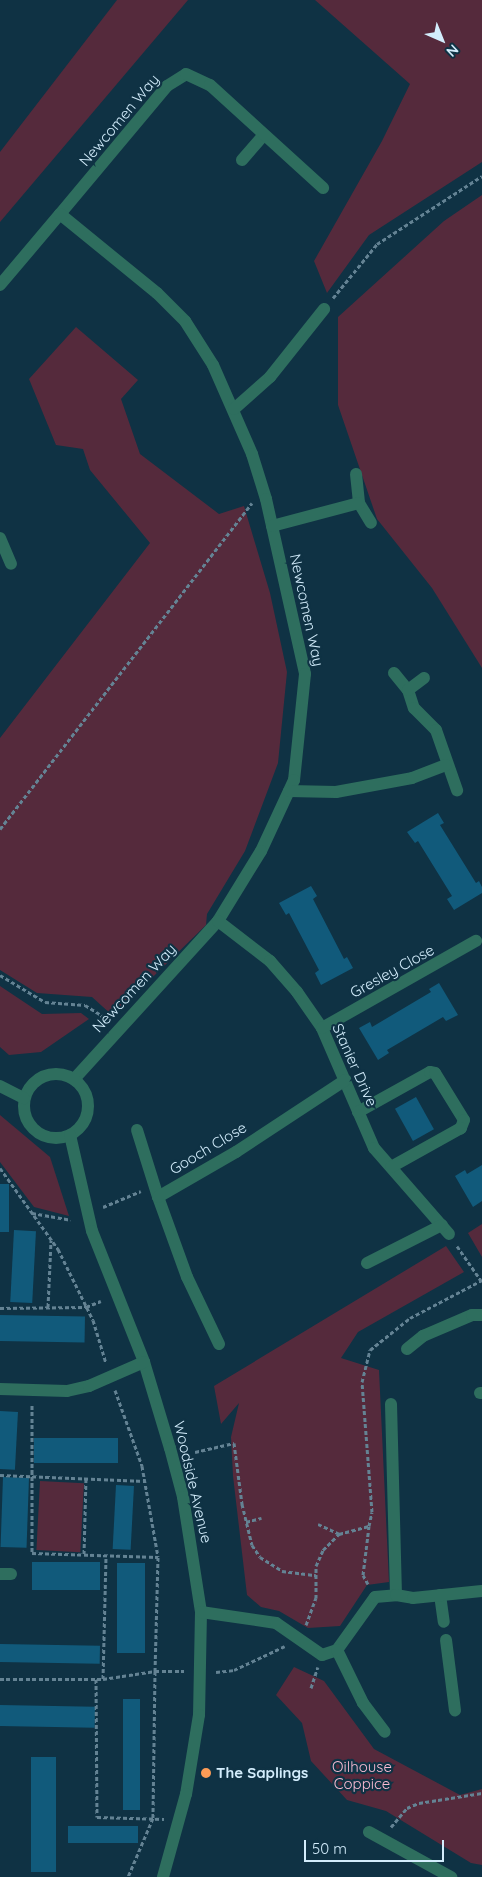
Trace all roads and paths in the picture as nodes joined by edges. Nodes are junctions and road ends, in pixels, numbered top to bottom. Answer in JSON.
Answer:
{"nodes":[{"id":1,"x":264,"y":134,"type":"junction"},
{"id":2,"x":242,"y":160,"type":"dead end"},
{"id":3,"x":482,"y":176,"type":"edge"},
{"id":4,"x":323,"y":188,"type":"dead end"},
{"id":5,"x":60,"y":214,"type":"junction"},
{"id":6,"x":0,"y":285,"type":"edge"},
{"id":7,"x":324,"y":309,"type":"joint"},
{"id":8,"x":234,"y":409,"type":"junction"},
{"id":9,"x":356,"y":474,"type":"dead end"},
{"id":10,"x":263,"y":489,"type":"junction"},
{"id":11,"x":360,"y":503,"type":"junction"},
{"id":12,"x":371,"y":523,"type":"dead end"},
{"id":13,"x":272,"y":526,"type":"junction"},
{"id":14,"x":1,"y":544,"type":"edge"},
{"id":15,"x":11,"y":564,"type":"dead end"},
{"id":16,"x":394,"y":673,"type":"dead end"},
{"id":17,"x":424,"y":678,"type":"dead end"},
{"id":18,"x":408,"y":690,"type":"junction"},
{"id":19,"x":446,"y":765,"type":"junction"},
{"id":20,"x":456,"y":790,"type":"dead end"},
{"id":21,"x":289,"y":791,"type":"junction"},
{"id":22,"x":0,"y":829,"type":"edge"},
{"id":23,"x":218,"y":921,"type":"junction"},
{"id":24,"x":476,"y":940,"type":"dead end"},
{"id":25,"x":0,"y":975,"type":"edge"},
{"id":26,"x":322,"y":1028,"type":"junction"},
{"id":27,"x":114,"y":1034,"type":"junction"},
{"id":28,"x":74,"y":1079,"type":"junction"},
{"id":29,"x":345,"y":1080,"type":"junction"},
{"id":30,"x":0,"y":1086,"type":"edge"},
{"id":31,"x":24,"y":1098,"type":"junction"},
{"id":32,"x":358,"y":1112,"type":"junction"},
{"id":33,"x":136,"y":1130,"type":"dead end"},
{"id":34,"x":70,"y":1135,"type":"junction"},
{"id":35,"x":391,"y":1167,"type":"junction"},
{"id":36,"x":0,"y":1168,"type":"edge"},
{"id":37,"x":155,"y":1192,"type":"junction"},
{"id":38,"x":103,"y":1206,"type":"dead end"},
{"id":39,"x":32,"y":1212,"type":"junction"},
{"id":40,"x":70,"y":1220,"type":"dead end"},
{"id":41,"x":445,"y":1230,"type":"junction"},
{"id":42,"x":51,"y":1239,"type":"junction"},
{"id":43,"x":367,"y":1263,"type":"dead end"},
{"id":44,"x":482,"y":1281,"type":"edge"},
{"id":45,"x":101,"y":1301,"type":"dead end"},
{"id":46,"x":48,"y":1307,"type":"junction"},
{"id":47,"x":86,"y":1307,"type":"junction"},
{"id":48,"x":0,"y":1308,"type":"edge"},
{"id":49,"x":482,"y":1314,"type":"edge"},
{"id":50,"x":219,"y":1344,"type":"dead end"},
{"id":51,"x":408,"y":1349,"type":"dead end"},
{"id":52,"x":144,"y":1362,"type":"junction"},
{"id":53,"x":108,"y":1371,"type":"dead end"},
{"id":54,"x":113,"y":1385,"type":"dead end"},
{"id":55,"x":32,"y":1387,"type":"junction"},
{"id":56,"x":0,"y":1388,"type":"edge"},
{"id":57,"x":391,"y":1404,"type":"dead end"},
{"id":58,"x":195,"y":1452,"type":"dead end"},
{"id":59,"x":0,"y":1475,"type":"edge"},
{"id":60,"x":32,"y":1476,"type":"junction"},
{"id":61,"x":86,"y":1478,"type":"junction"},
{"id":62,"x":145,"y":1481,"type":"junction"},
{"id":63,"x":261,"y":1518,"type":"dead end"},
{"id":64,"x":246,"y":1522,"type":"junction"},
{"id":65,"x":318,"y":1524,"type":"dead end"},
{"id":66,"x":369,"y":1526,"type":"junction"},
{"id":67,"x":339,"y":1534,"type":"junction"},
{"id":68,"x":84,"y":1554,"type":"junction"},
{"id":69,"x":106,"y":1555,"type":"dead end"},
{"id":70,"x":158,"y":1557,"type":"junction"},
{"id":71,"x":316,"y":1575,"type":"junction"},
{"id":72,"x":482,"y":1591,"type":"edge"},
{"id":73,"x":396,"y":1595,"type":"junction"},
{"id":74,"x":440,"y":1595,"type":"junction"},
{"id":75,"x":375,"y":1597,"type":"junction"},
{"id":76,"x":201,"y":1612,"type":"junction"},
{"id":77,"x":444,"y":1622,"type":"dead end"},
{"id":78,"x":303,"y":1630,"type":"dead end"},
{"id":79,"x":446,"y":1640,"type":"dead end"},
{"id":80,"x":290,"y":1644,"type":"dead end"},
{"id":81,"x":336,"y":1650,"type":"junction"},
{"id":82,"x":154,"y":1671,"type":"junction"},
{"id":83,"x":190,"y":1671,"type":"dead end"},
{"id":84,"x":216,"y":1672,"type":"dead end"},
{"id":85,"x":0,"y":1679,"type":"edge"},
{"id":86,"x":96,"y":1679,"type":"junction"},
{"id":87,"x":103,"y":1679,"type":"junction"},
{"id":88,"x":455,"y":1710,"type":"dead end"},
{"id":89,"x":384,"y":1732,"type":"dead end"},
{"id":90,"x":482,"y":1792,"type":"edge"},
{"id":91,"x":154,"y":1818,"type":"junction"},
{"id":92,"x":164,"y":1819,"type":"dead end"},
{"id":93,"x":368,"y":1832,"type":"dead end"},
{"id":94,"x":381,"y":1840,"type":"junction"},
{"id":95,"x":128,"y":1877,"type":"edge"},
{"id":96,"x":163,"y":1877,"type":"edge"},
{"id":97,"x":451,"y":1877,"type":"edge"}],
"edges":[{"from":1,"to":2,"type":"street"},
{"from":1,"to":4,"type":"street","name":"Newcomen Way"},
{"from":1,"to":5,"type":"street","name":"Newcomen Way"},
{"from":3,"to":7,"type":"path"},
{"from":5,"to":6,"type":"street","name":"Newcomen Way"},
{"from":5,"to":8,"type":"street","name":"Newcomen Way"},
{"from":7,"to":8,"type":"street"},
{"from":8,"to":10,"type":"street","name":"Newcomen Way"},
{"from":9,"to":11,"type":"street"},
{"from":10,"to":13,"type":"street","name":"Newcomen Way"},
{"from":10,"to":22,"type":"path"},
{"from":11,"to":12,"type":"street"},
{"from":11,"to":13,"type":"street"},
{"from":13,"to":21,"type":"street","name":"Newcomen Way"},
{"from":14,"to":15,"type":"street"},
{"from":16,"to":18,"type":"street"},
{"from":17,"to":18,"type":"street"},
{"from":18,"to":19,"type":"street"},
{"from":19,"to":20,"type":"street"},
{"from":19,"to":21,"type":"street"},
{"from":21,"to":23,"type":"street","name":"Newcomen Way"},
{"from":23,"to":26,"type":"street","name":"Stanier Drive"},
{"from":23,"to":27,"type":"street","name":"Newcomen Way"},
{"from":24,"to":26,"type":"street","name":"Gresley Close"},
{"from":25,"to":27,"type":"path"},
{"from":26,"to":29,"type":"street","name":"Stanier Drive"},
{"from":27,"to":28,"type":"street","name":"Newcomen Way"},
{"from":28,"to":31,"type":"street"},
{"from":28,"to":34,"type":"street"},
{"from":29,"to":32,"type":"street","name":"Stanier Drive"},
{"from":29,"to":37,"type":"street","name":"Gooch Close"},
{"from":30,"to":31,"type":"street"},
{"from":31,"to":34,"type":"street"},
{"from":32,"to":35,"type":"street","name":"Stanier Drive"},
{"from":32,"to":35,"type":"street"},
{"from":33,"to":37,"type":"street"},
{"from":34,"to":52,"type":"street","name":"Woodside Avenue"},
{"from":35,"to":41,"type":"street","name":"Stanier Drive"},
{"from":36,"to":39,"type":"path"},
{"from":37,"to":38,"type":"path"},
{"from":37,"to":50,"type":"street"},
{"from":39,"to":40,"type":"path"},
{"from":39,"to":42,"type":"path"},
{"from":41,"to":43,"type":"street"},
{"from":41,"to":44,"type":"path"},
{"from":42,"to":46,"type":"path"},
{"from":42,"to":47,"type":"path"},
{"from":44,"to":66,"type":"path"},
{"from":45,"to":47,"type":"path"},
{"from":46,"to":47,"type":"path"},
{"from":46,"to":48,"type":"path"},
{"from":47,"to":53,"type":"path"},
{"from":49,"to":51,"type":"street"},
{"from":52,"to":55,"type":"street"},
{"from":52,"to":76,"type":"street","name":"Woodside Avenue"},
{"from":54,"to":62,"type":"path"},
{"from":55,"to":56,"type":"street"},
{"from":55,"to":60,"type":"path"},
{"from":57,"to":73,"type":"street"},
{"from":58,"to":64,"type":"path"},
{"from":59,"to":60,"type":"path"},
{"from":60,"to":61,"type":"path"},
{"from":60,"to":68,"type":"path"},
{"from":61,"to":62,"type":"path"},
{"from":61,"to":68,"type":"path"},
{"from":62,"to":70,"type":"path"},
{"from":63,"to":64,"type":"path"},
{"from":64,"to":71,"type":"path"},
{"from":65,"to":67,"type":"path"},
{"from":66,"to":67,"type":"path"},
{"from":66,"to":75,"type":"path"},
{"from":67,"to":71,"type":"path"},
{"from":68,"to":70,"type":"path"},
{"from":69,"to":87,"type":"path"},
{"from":70,"to":82,"type":"path"},
{"from":71,"to":78,"type":"path"},
{"from":72,"to":74,"type":"street"},
{"from":73,"to":74,"type":"street"},
{"from":73,"to":75,"type":"street"},
{"from":74,"to":77,"type":"street"},
{"from":75,"to":81,"type":"street"},
{"from":76,"to":81,"type":"street"},
{"from":76,"to":96,"type":"street","name":"Woodside Avenue"},
{"from":79,"to":88,"type":"street"},
{"from":80,"to":84,"type":"path"},
{"from":81,"to":89,"type":"street"},
{"from":82,"to":83,"type":"path"},
{"from":82,"to":87,"type":"path"},
{"from":82,"to":91,"type":"path"},
{"from":85,"to":86,"type":"path"},
{"from":86,"to":87,"type":"path"},
{"from":86,"to":91,"type":"path"},
{"from":90,"to":94,"type":"path"},
{"from":91,"to":92,"type":"path"},
{"from":91,"to":95,"type":"path"},
{"from":93,"to":94,"type":"street"},
{"from":94,"to":97,"type":"street"}]}
